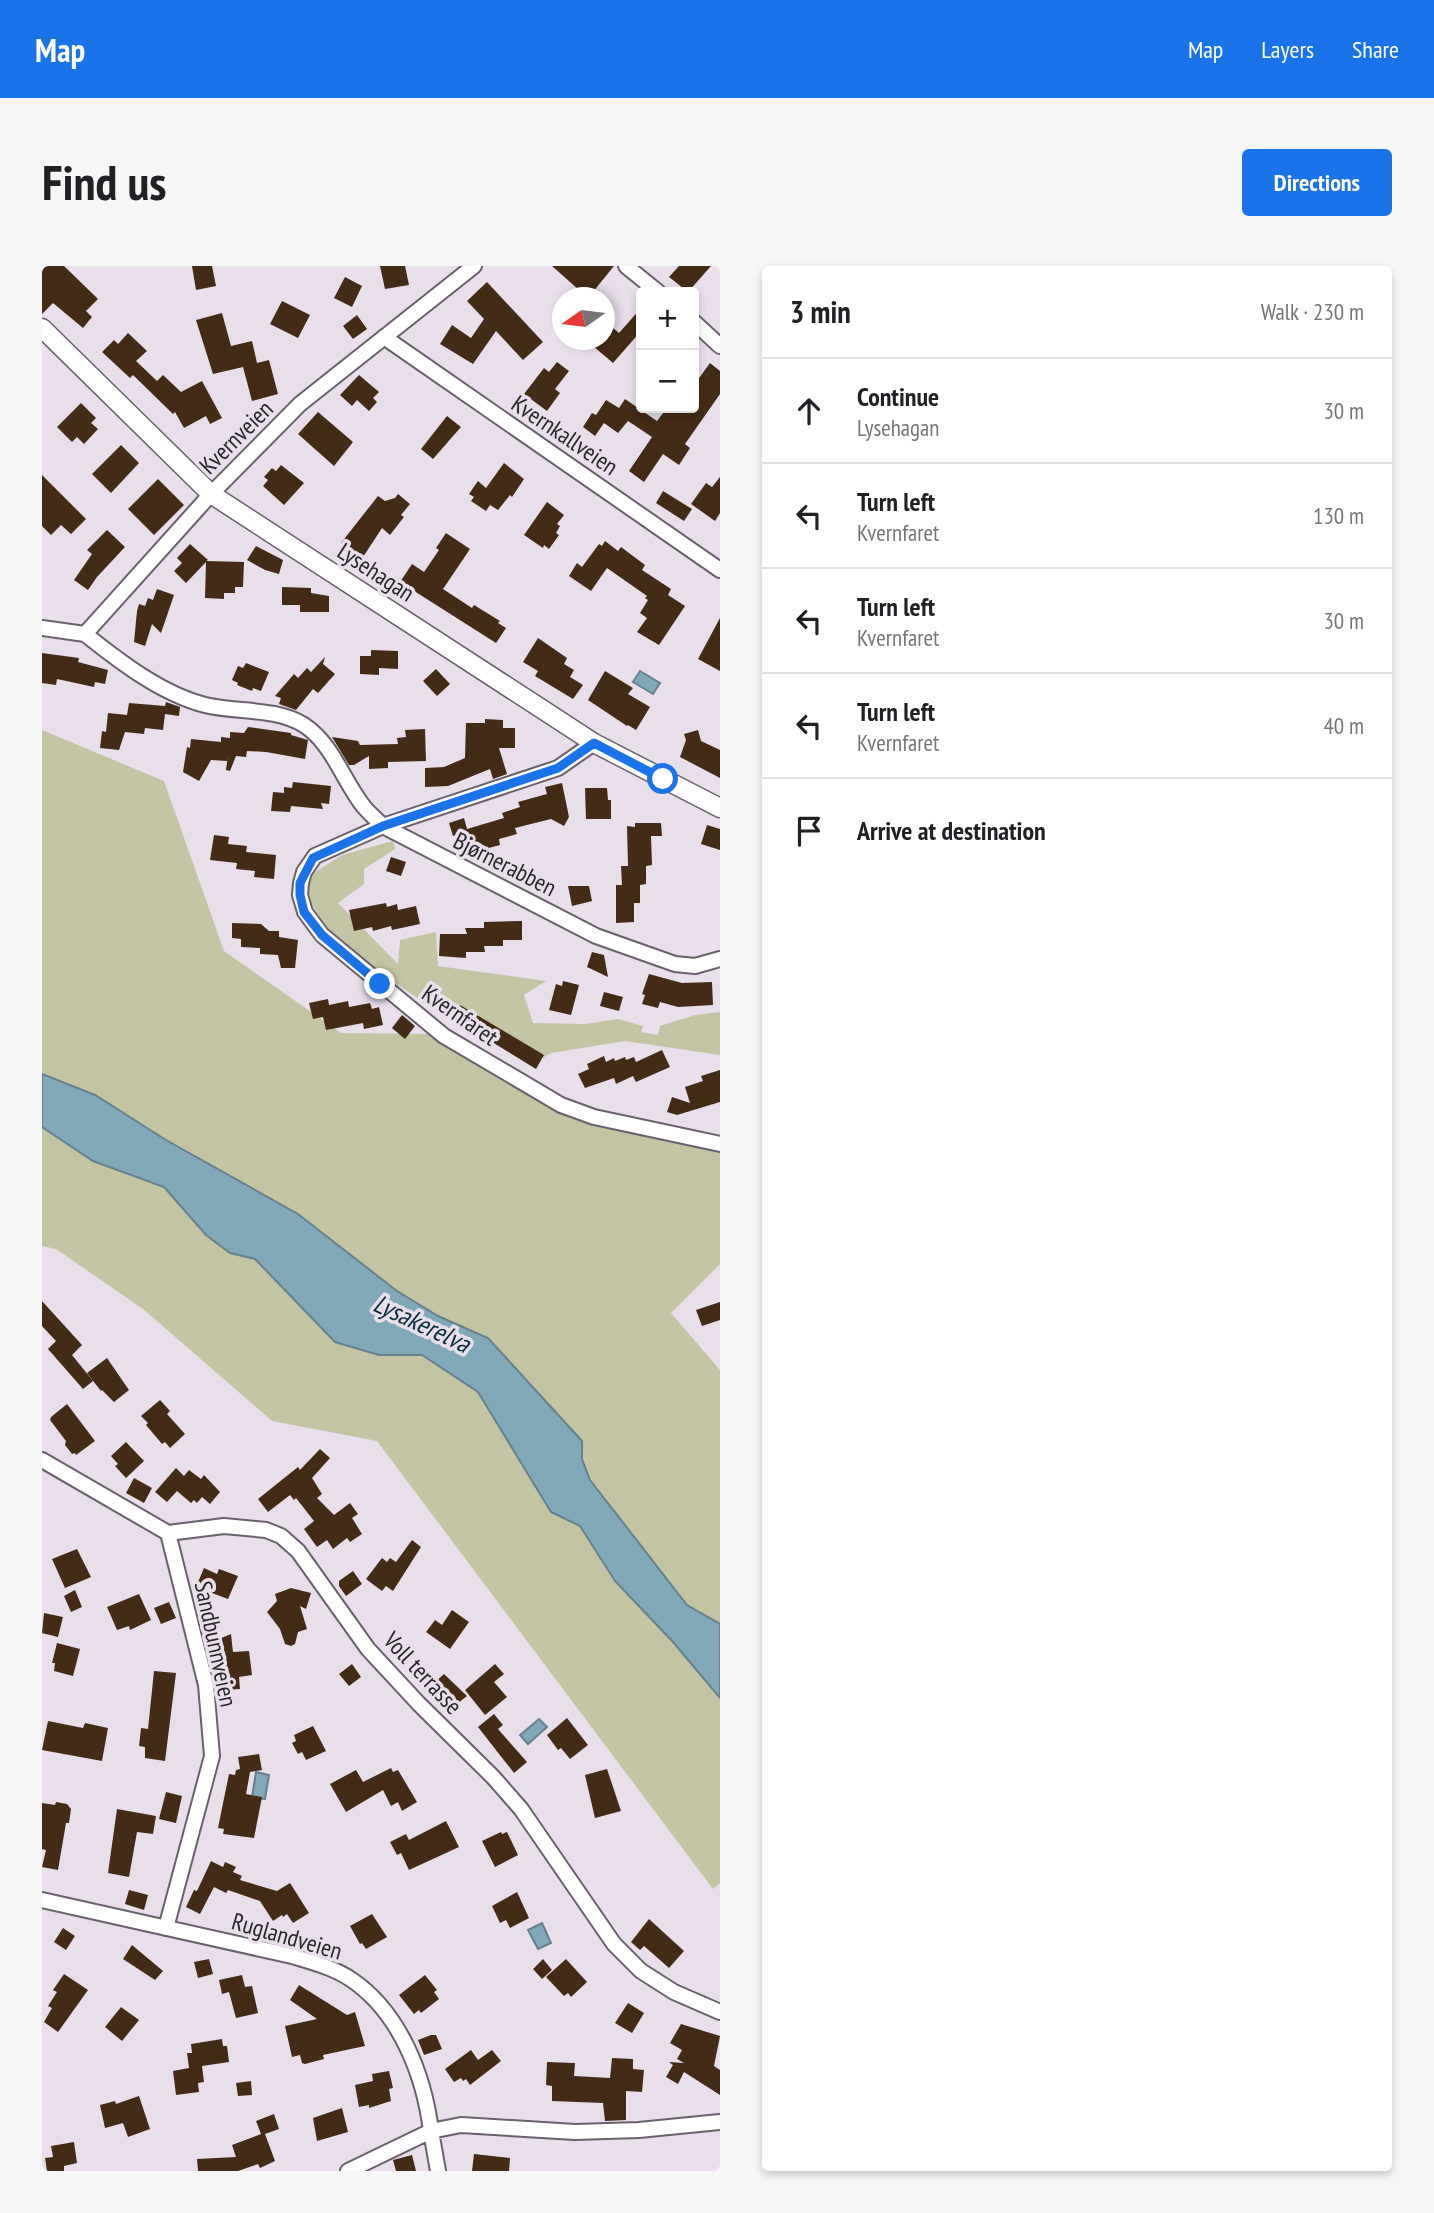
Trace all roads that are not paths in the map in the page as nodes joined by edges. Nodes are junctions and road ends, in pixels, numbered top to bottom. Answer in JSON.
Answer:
{"nodes":[{"id":1,"x":474,"y":266,"type":"edge"},
{"id":2,"x":626,"y":266,"type":"edge"},
{"id":3,"x":644,"y":271,"type":"edge"},
{"id":4,"x":655,"y":287,"type":"edge"},
{"id":5,"x":699,"y":327,"type":"edge"},
{"id":6,"x":42,"y":328,"type":"edge"},
{"id":7,"x":384,"y":337,"type":"junction"},
{"id":8,"x":720,"y":346,"type":"edge"},
{"id":9,"x":211,"y":494,"type":"junction"},
{"id":10,"x":720,"y":570,"type":"edge"},
{"id":11,"x":42,"y":628,"type":"edge"},
{"id":12,"x":86,"y":634,"type":"junction"},
{"id":13,"x":594,"y":743,"type":"junction"},
{"id":14,"x":720,"y":808,"type":"edge"},
{"id":15,"x":383,"y":826,"type":"junction"},
{"id":16,"x":720,"y":959,"type":"edge"},
{"id":17,"x":720,"y":1144,"type":"edge"},
{"id":18,"x":42,"y":1460,"type":"edge"},
{"id":19,"x":168,"y":1533,"type":"junction"},
{"id":20,"x":42,"y":1900,"type":"edge"},
{"id":21,"x":166,"y":1928,"type":"junction"},
{"id":22,"x":720,"y":2012,"type":"edge"},
{"id":23,"x":720,"y":2122,"type":"edge"},
{"id":24,"x":431,"y":2131,"type":"junction"},
{"id":25,"x":348,"y":2171,"type":"edge"},
{"id":26,"x":438,"y":2171,"type":"edge"}],
"edges":[{"from":1,"to":7,"type":"street","name":"Kvernveien"},
{"from":2,"to":3,"type":"street"},
{"from":3,"to":4,"type":"street"},
{"from":5,"to":8,"type":"street"},
{"from":6,"to":9,"type":"street","name":"Lysehagan"},
{"from":7,"to":9,"type":"street","name":"Kvernveien"},
{"from":7,"to":10,"type":"street","name":"Kvernkallveien"},
{"from":9,"to":12,"type":"street","name":"Kvernveien"},
{"from":9,"to":13,"type":"street","name":"Lysehagan"},
{"from":11,"to":12,"type":"street"},
{"from":12,"to":15,"type":"street","name":"Bjørnerabben"},
{"from":13,"to":14,"type":"street","name":"Lysehagan"},
{"from":13,"to":15,"type":"street","name":"Kvernfaret"},
{"from":15,"to":16,"type":"street","name":"Bjørnerabben"},
{"from":15,"to":17,"type":"street","name":"Kvernfaret"},
{"from":18,"to":19,"type":"street"},
{"from":19,"to":21,"type":"street","name":"Sandbunnveien"},
{"from":19,"to":22,"type":"street","name":"Voll terrasse"},
{"from":20,"to":21,"type":"street","name":"Ruglandveien"},
{"from":21,"to":24,"type":"street","name":"Ruglandveien"},
{"from":23,"to":24,"type":"street"},
{"from":24,"to":25,"type":"street"},
{"from":24,"to":26,"type":"street","name":"Ruglandveien"}]}
